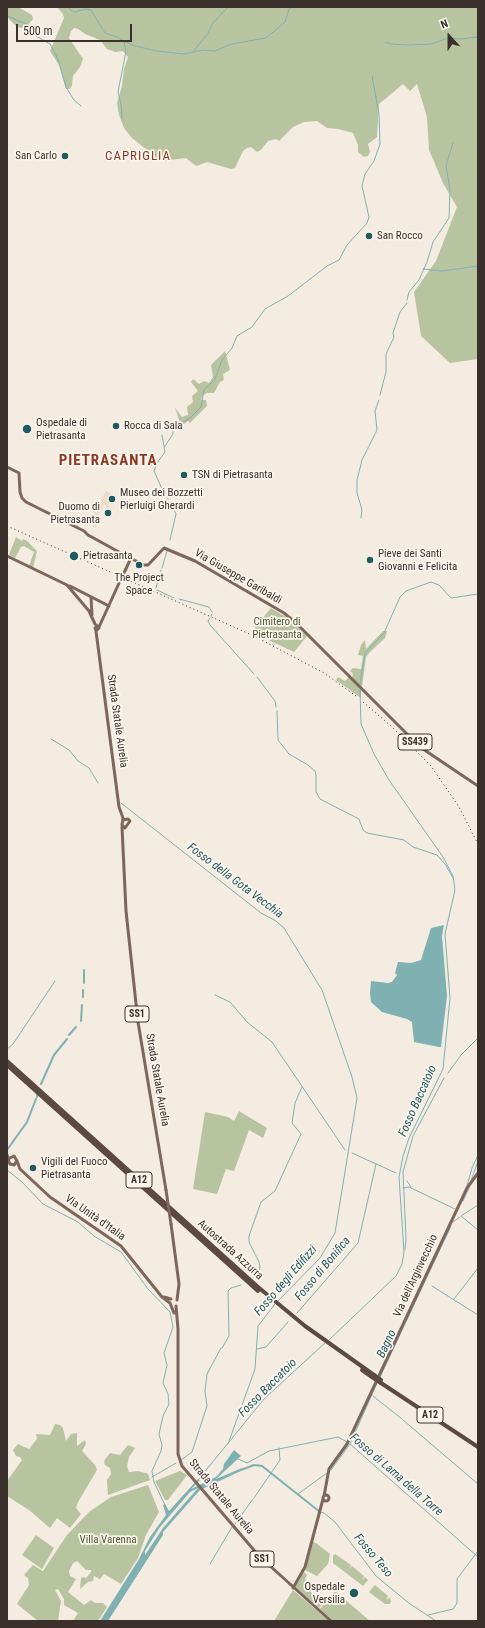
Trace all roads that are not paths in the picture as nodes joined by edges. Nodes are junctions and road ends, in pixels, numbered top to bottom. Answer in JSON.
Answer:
{"nodes":[{"id":1,"x":7,"y":469,"type":"edge"},
{"id":2,"x":7,"y":556,"type":"edge"},
{"id":3,"x":131,"y":559,"type":"junction"},
{"id":4,"x":67,"y":585,"type":"junction"},
{"id":5,"x":91,"y":597,"type":"junction"},
{"id":6,"x":108,"y":605,"type":"junction"},
{"id":7,"x":91,"y":615,"type":"junction"},
{"id":8,"x":97,"y":628,"type":"junction"},
{"id":9,"x":478,"y":786,"type":"edge"},
{"id":10,"x":119,"y":805,"type":"junction"},
{"id":11,"x":128,"y":819,"type":"junction"},
{"id":12,"x":124,"y":820,"type":"junction"},
{"id":13,"x":124,"y":827,"type":"junction"},
{"id":14,"x":7,"y":1060,"type":"edge"},
{"id":15,"x":7,"y":1064,"type":"edge"},
{"id":16,"x":7,"y":1154,"type":"edge"},
{"id":17,"x":13,"y":1156,"type":"junction"},
{"id":18,"x":8,"y":1159,"type":"junction"},
{"id":19,"x":17,"y":1161,"type":"junction"},
{"id":20,"x":13,"y":1165,"type":"junction"},
{"id":21,"x":20,"y":1169,"type":"junction"},
{"id":22,"x":478,"y":1173,"type":"edge"},
{"id":23,"x":271,"y":1299,"type":"junction"},
{"id":24,"x":172,"y":1301,"type":"junction"},
{"id":25,"x":176,"y":1306,"type":"junction"},
{"id":26,"x":178,"y":1324,"type":"junction"},
{"id":27,"x":478,"y":1446,"type":"edge"},
{"id":28,"x":293,"y":1588,"type":"junction"},
{"id":29,"x":331,"y":1621,"type":"edge"}],
"edges":[{"from":1,"to":3,"type":"main road"},
{"from":2,"to":4,"type":"main road"},
{"from":3,"to":6,"type":"main road","bridge":true},
{"from":3,"to":9,"type":"main road","name":"Via Giuseppe Garibaldi","number":"SS439"},
{"from":4,"to":5,"type":"main road"},
{"from":4,"to":7,"type":"main road"},
{"from":5,"to":6,"type":"main road"},
{"from":5,"to":7,"type":"main road"},
{"from":6,"to":8,"type":"main road"},
{"from":7,"to":8,"type":"main road"},
{"from":8,"to":10,"type":"main road","name":"Strada Statale Aurelia"},
{"from":10,"to":11,"type":"main road","name":"Strada Statale Aurelia"},
{"from":10,"to":12,"type":"main road","name":"Strada Statale Aurelia"},
{"from":11,"to":12,"type":"main road"},
{"from":11,"to":13,"type":"main road","name":"Strada Statale Aurelia","number":"SS1"},
{"from":12,"to":13,"type":"main road","name":"Strada Statale Aurelia","number":"SS1"},
{"from":13,"to":24,"type":"main road","name":"Strada Statale Aurelia","number":"SS1","bridge":true},
{"from":14,"to":23,"type":"highway","name":"Autostrada Azzurra","number":"A12"},
{"from":15,"to":23,"type":"highway","name":"Autostrada Azzurra","number":"A12"},
{"from":16,"to":17,"type":"main road"},
{"from":16,"to":18,"type":"main road"},
{"from":17,"to":18,"type":"main road"},
{"from":17,"to":19,"type":"main road"},
{"from":18,"to":20,"type":"main road"},
{"from":19,"to":20,"type":"main road"},
{"from":19,"to":21,"type":"main road","name":"Via Unità d'Italia"},
{"from":20,"to":21,"type":"main road"},
{"from":21,"to":24,"type":"main road","name":"Via Unità d'Italia"},
{"from":22,"to":28,"type":"main road","name":"Via dell'Arginvecchio"},
{"from":23,"to":27,"type":"highway","name":"Autostrada Azzurra","number":"A12","bridge":true},
{"from":24,"to":25,"type":"main road"},
{"from":24,"to":25,"type":"main road","name":"Strada Statale Aurelia"},
{"from":24,"to":26,"type":"main road","name":"Strada Statale Aurelia","number":"SS1"},
{"from":25,"to":26,"type":"main road","name":"Strada Statale Aurelia","number":"SS1"},
{"from":26,"to":28,"type":"main road","name":"Strada Statale Aurelia","number":"SS1"},
{"from":28,"to":29,"type":"main road","name":"Strada Statale Aurelia","number":"SS1"}]}
